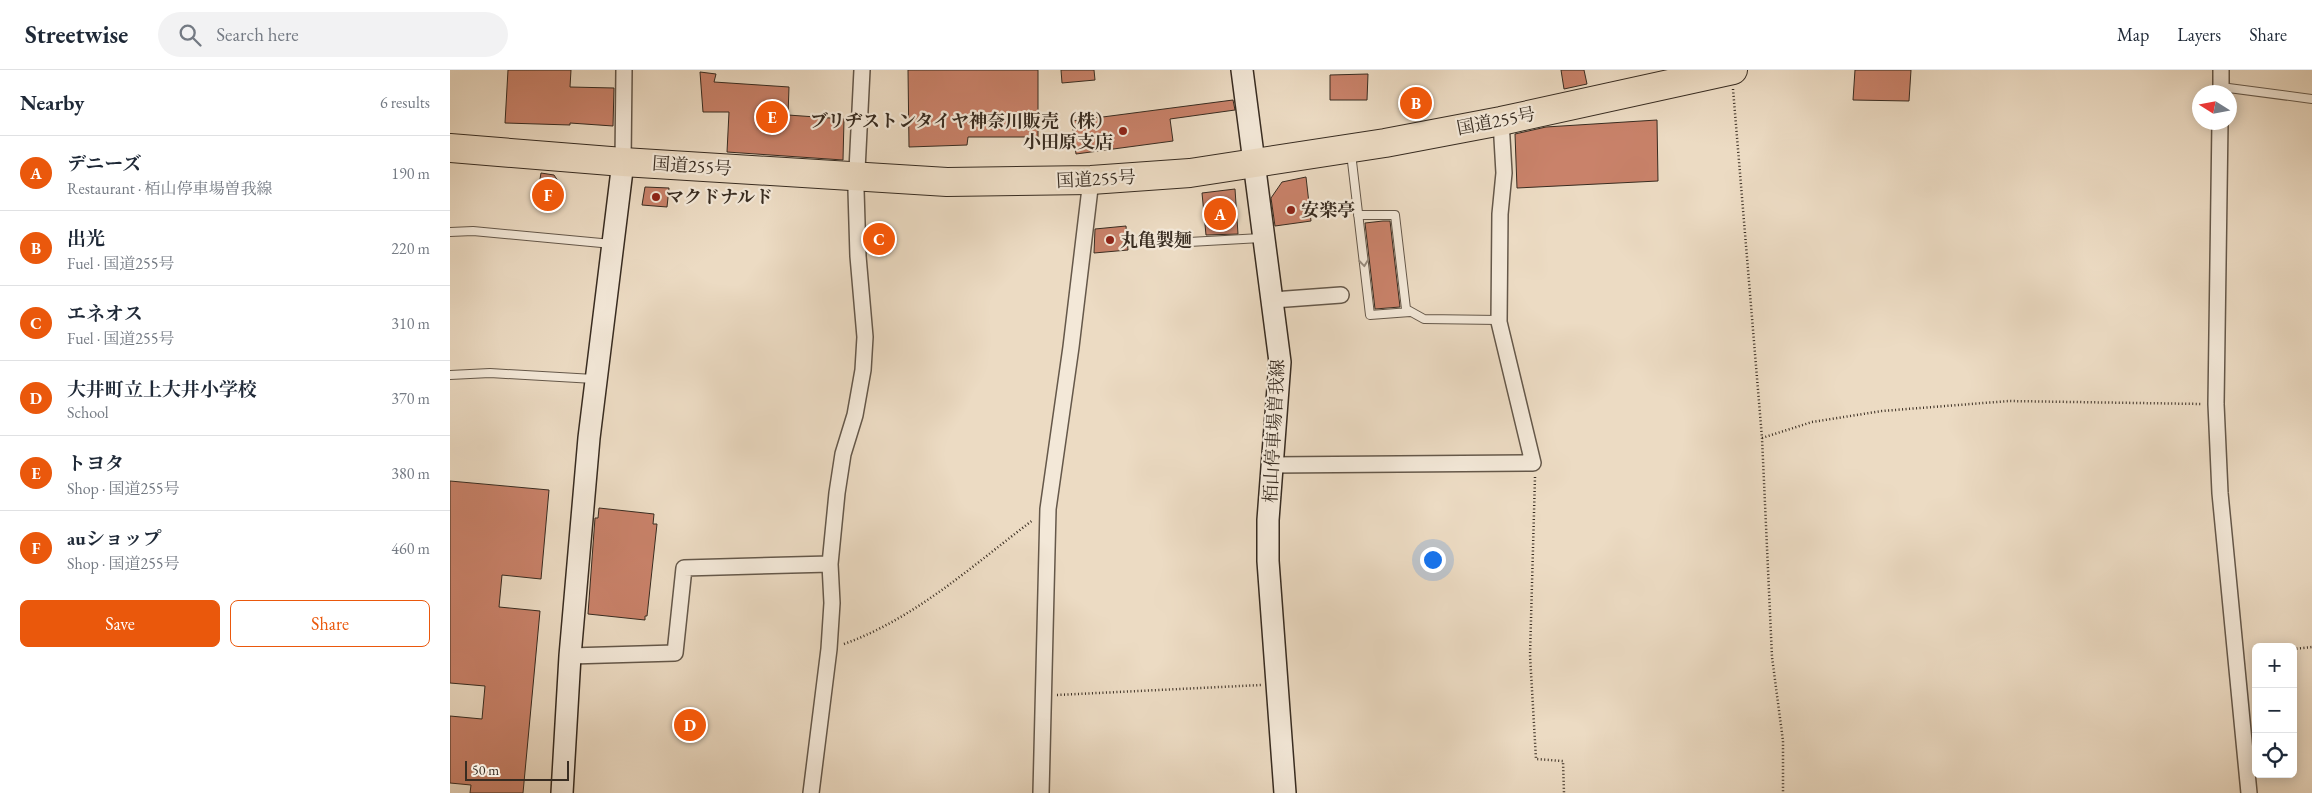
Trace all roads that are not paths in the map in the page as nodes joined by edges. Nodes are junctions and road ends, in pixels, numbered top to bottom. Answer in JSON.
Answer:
{"nodes":[{"id":1,"x":624,"y":70,"type":"edge"},
{"id":2,"x":862,"y":70,"type":"edge"},
{"id":3,"x":1242,"y":70,"type":"edge"},
{"id":4,"x":1732,"y":70,"type":"edge"},
{"id":5,"x":2221,"y":70,"type":"edge"},
{"id":6,"x":2221,"y":85,"type":"edge"},
{"id":7,"x":2237,"y":92,"type":"edge"},
{"id":8,"x":2312,"y":99,"type":"edge"},
{"id":9,"x":1501,"y":121,"type":"junction"},
{"id":10,"x":2220,"y":130,"type":"edge"},
{"id":11,"x":450,"y":148,"type":"edge"},
{"id":12,"x":1351,"y":149,"type":"junction"},
{"id":13,"x":623,"y":162,"type":"junction"},
{"id":14,"x":1253,"y":165,"type":"junction"},
{"id":15,"x":856,"y":177,"type":"junction"},
{"id":16,"x":1091,"y":180,"type":"junction"},
{"id":17,"x":1358,"y":215,"type":"junction"},
{"id":18,"x":450,"y":232,"type":"edge"},
{"id":19,"x":1264,"y":238,"type":"junction"},
{"id":20,"x":1189,"y":242,"type":"dead end"},
{"id":21,"x":613,"y":244,"type":"junction"},
{"id":22,"x":1340,"y":295,"type":"dead end"},
{"id":23,"x":1273,"y":300,"type":"junction"},
{"id":24,"x":1408,"y":310,"type":"junction"},
{"id":25,"x":1499,"y":320,"type":"junction"},
{"id":26,"x":450,"y":376,"type":"edge"},
{"id":27,"x":596,"y":379,"type":"junction"},
{"id":28,"x":1272,"y":465,"type":"junction"},
{"id":29,"x":830,"y":564,"type":"junction"},
{"id":30,"x":570,"y":656,"type":"junction"},
{"id":31,"x":562,"y":793,"type":"edge"},
{"id":32,"x":811,"y":793,"type":"edge"},
{"id":33,"x":1041,"y":793,"type":"edge"},
{"id":34,"x":1285,"y":793,"type":"edge"},
{"id":35,"x":2249,"y":793,"type":"edge"}],
"edges":[{"from":1,"to":13,"type":"street"},
{"from":2,"to":15,"type":"street"},
{"from":3,"to":14,"type":"main road","name":"栢山停車場曽我線"},
{"from":4,"to":9,"type":"highway","name":"国道255号"},
{"from":5,"to":6,"type":"street"},
{"from":7,"to":8,"type":"lane"},
{"from":9,"to":12,"type":"highway","name":"国道255号"},
{"from":9,"to":25,"type":"street"},
{"from":10,"to":35,"type":"street"},
{"from":11,"to":13,"type":"highway","name":"国道255号"},
{"from":12,"to":14,"type":"highway","name":"国道255号"},
{"from":12,"to":17,"type":"lane"},
{"from":13,"to":15,"type":"highway","name":"国道255号"},
{"from":13,"to":21,"type":"main road"},
{"from":14,"to":16,"type":"highway","name":"国道255号"},
{"from":14,"to":19,"type":"main road","name":"栢山停車場曽我線"},
{"from":15,"to":16,"type":"highway","name":"国道255号"},
{"from":15,"to":29,"type":"street"},
{"from":16,"to":33,"type":"street"},
{"from":17,"to":24,"type":"lane"},
{"from":17,"to":24,"type":"lane","one_way":true},
{"from":18,"to":21,"type":"lane"},
{"from":19,"to":20,"type":"lane"},
{"from":19,"to":23,"type":"main road","name":"栢山停車場曽我線"},
{"from":21,"to":27,"type":"main road"},
{"from":22,"to":23,"type":"street"},
{"from":23,"to":28,"type":"main road","name":"栢山停車場曽我線"},
{"from":24,"to":25,"type":"lane"},
{"from":25,"to":28,"type":"street"},
{"from":26,"to":27,"type":"lane"},
{"from":27,"to":30,"type":"main road"},
{"from":28,"to":34,"type":"main road","name":"栢山停車場曽我線"},
{"from":29,"to":30,"type":"street"},
{"from":29,"to":32,"type":"street"},
{"from":30,"to":31,"type":"main road"}]}
